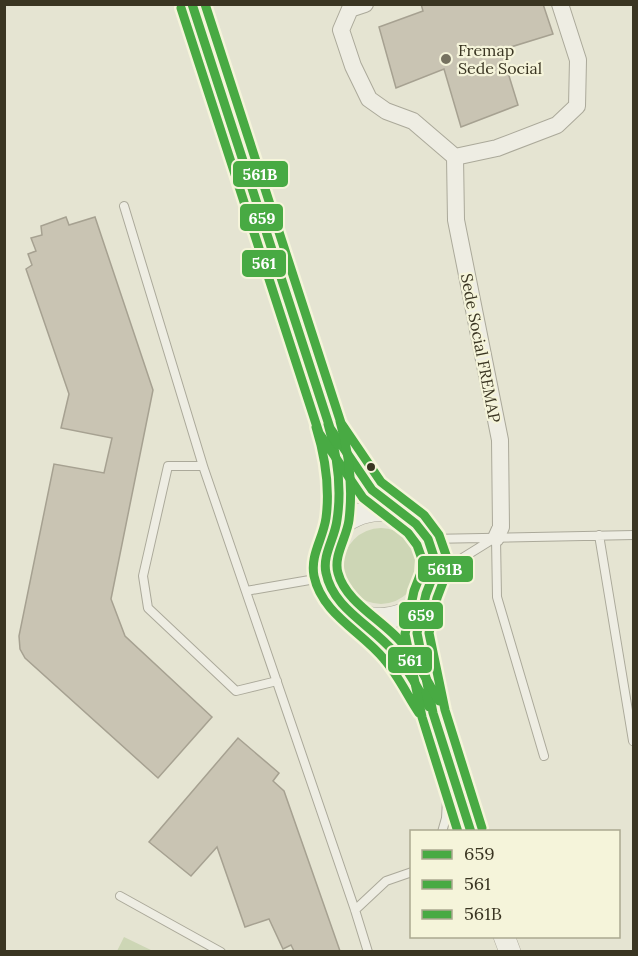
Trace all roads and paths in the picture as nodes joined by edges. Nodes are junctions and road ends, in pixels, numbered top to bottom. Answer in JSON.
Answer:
{"nodes":[{"id":1,"x":192,"y":4,"type":"edge"},
{"id":2,"x":365,"y":4,"type":"edge"},
{"id":3,"x":560,"y":4,"type":"edge"},
{"id":4,"x":454,"y":157,"type":"junction"},
{"id":5,"x":124,"y":206,"type":"dead end"},
{"id":6,"x":330,"y":428,"type":"junction"},
{"id":7,"x":203,"y":466,"type":"junction"},
{"id":8,"x":401,"y":514,"type":"junction"},
{"id":9,"x":335,"y":533,"type":"junction"},
{"id":10,"x":633,"y":535,"type":"edge"},
{"id":11,"x":599,"y":536,"type":"junction"},
{"id":12,"x":496,"y":538,"type":"junction"},
{"id":13,"x":428,"y":539,"type":"junction"},
{"id":14,"x":327,"y":577,"type":"junction"},
{"id":15,"x":429,"y":585,"type":"junction"},
{"id":16,"x":246,"y":591,"type":"junction"},
{"id":17,"x":352,"y":611,"type":"junction"},
{"id":18,"x":277,"y":681,"type":"junction"},
{"id":19,"x":433,"y":712,"type":"junction"},
{"id":20,"x":633,"y":741,"type":"edge"},
{"id":21,"x":543,"y":756,"type":"dead end"},
{"id":22,"x":449,"y":764,"type":"junction"},
{"id":23,"x":442,"y":830,"type":"edge"},
{"id":24,"x":471,"y":830,"type":"edge"},
{"id":25,"x":410,"y":872,"type":"edge"},
{"id":26,"x":120,"y":896,"type":"dead end"},
{"id":27,"x":355,"y":910,"type":"junction"},
{"id":28,"x":221,"y":951,"type":"edge"},
{"id":29,"x":368,"y":951,"type":"edge"}],
"edges":[{"from":1,"to":6,"type":"street"},
{"from":2,"to":4,"type":"street"},
{"from":3,"to":4,"type":"street"},
{"from":4,"to":12,"type":"street","name":"Sede Social FREMAP"},
{"from":5,"to":7,"type":"lane"},
{"from":6,"to":8,"type":"street"},
{"from":6,"to":9,"type":"street"},
{"from":7,"to":16,"type":"lane"},
{"from":7,"to":18,"type":"lane"},
{"from":8,"to":9,"type":"street"},
{"from":8,"to":13,"type":"street"},
{"from":9,"to":14,"type":"street"},
{"from":10,"to":11,"type":"lane"},
{"from":11,"to":12,"type":"lane"},
{"from":11,"to":20,"type":"lane"},
{"from":12,"to":13,"type":"lane"},
{"from":12,"to":15,"type":"lane"},
{"from":12,"to":21,"type":"lane"},
{"from":13,"to":15,"type":"street"},
{"from":14,"to":16,"type":"lane"},
{"from":14,"to":17,"type":"street"},
{"from":15,"to":17,"type":"street"},
{"from":15,"to":19,"type":"street"},
{"from":16,"to":18,"type":"lane"},
{"from":17,"to":19,"type":"street"},
{"from":18,"to":27,"type":"lane"},
{"from":19,"to":22,"type":"street"},
{"from":22,"to":23,"type":"lane"},
{"from":22,"to":24,"type":"street"},
{"from":25,"to":27,"type":"lane"},
{"from":26,"to":28,"type":"lane"},
{"from":27,"to":29,"type":"lane"}]}
